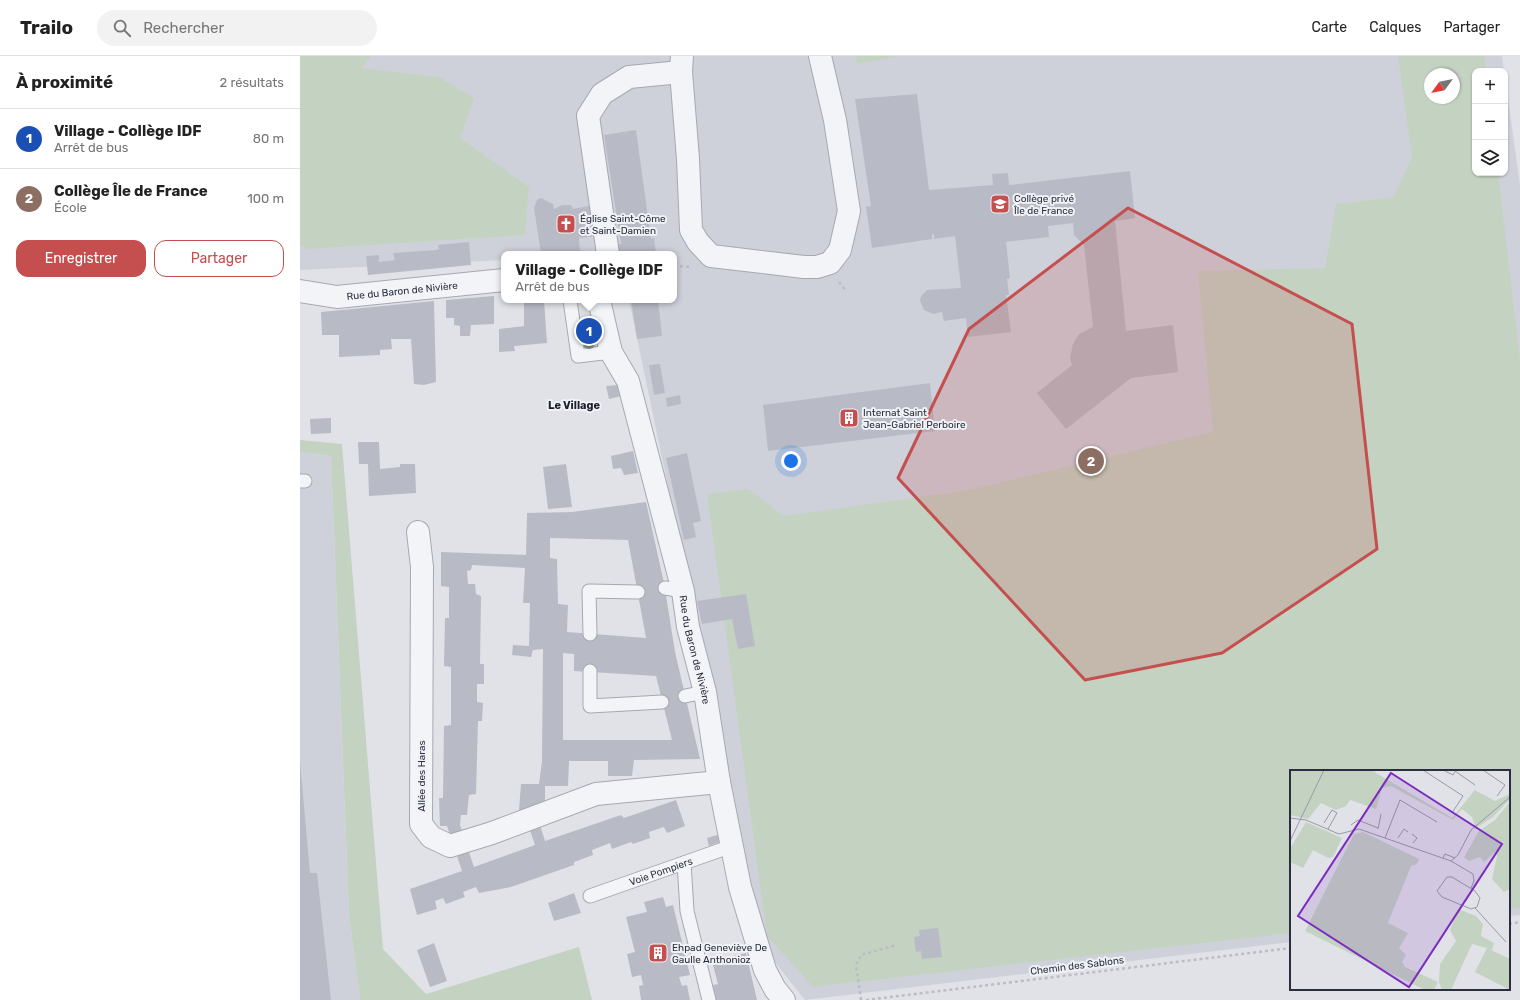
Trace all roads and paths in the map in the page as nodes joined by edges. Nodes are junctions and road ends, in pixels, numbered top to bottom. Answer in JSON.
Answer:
{"nodes":[{"id":1,"x":820,"y":56,"type":"edge"},
{"id":2,"x":682,"y":64,"type":"edge"},
{"id":3,"x":608,"y":251,"type":"edge"},
{"id":4,"x":501,"y":280,"type":"edge"},
{"id":5,"x":300,"y":291,"type":"edge"},
{"id":6,"x":570,"y":303,"type":"edge"},
{"id":7,"x":600,"y":303,"type":"edge"},
{"id":8,"x":612,"y":352,"type":"junction"},
{"id":9,"x":418,"y":532,"type":"dead end"},
{"id":10,"x":638,"y":592,"type":"dead end"},
{"id":11,"x":590,"y":634,"type":"dead end"},
{"id":12,"x":590,"y":672,"type":"dead end"},
{"id":13,"x":662,"y":702,"type":"dead end"},
{"id":14,"x":719,"y":782,"type":"junction"},
{"id":15,"x":732,"y":846,"type":"junction"},
{"id":16,"x":684,"y":863,"type":"junction"},
{"id":17,"x":590,"y":896,"type":"dead end"},
{"id":18,"x":1520,"y":922,"type":"edge"},
{"id":19,"x":1510,"y":924,"type":"edge"},
{"id":20,"x":897,"y":945,"type":"dead end"},
{"id":21,"x":1290,"y":948,"type":"edge"},
{"id":22,"x":709,"y":1000,"type":"edge"},
{"id":23,"x":784,"y":1000,"type":"edge"},
{"id":24,"x":861,"y":1000,"type":"edge"},
{"id":25,"x":866,"y":1000,"type":"edge"}],
"edges":[{"from":1,"to":2,"type":"street"},
{"from":2,"to":3,"type":"street"},
{"from":4,"to":5,"type":"street","name":"Rue du Baron de Nivière"},
{"from":6,"to":8,"type":"lane"},
{"from":7,"to":8,"type":"street","name":"Rue du Baron de Nivière"},
{"from":8,"to":14,"type":"street","name":"Rue du Baron de Nivière"},
{"from":9,"to":14,"type":"street","name":"Allée des Haras"},
{"from":10,"to":11,"type":"lane"},
{"from":12,"to":13,"type":"lane"},
{"from":14,"to":15,"type":"street","name":"Rue du Baron de Nivière"},
{"from":15,"to":16,"type":"lane","name":"Voie Pompiers"},
{"from":15,"to":23,"type":"street","name":"Rue du Baron de Nivière"},
{"from":16,"to":17,"type":"lane","name":"Voie Pompiers"},
{"from":16,"to":22,"type":"lane"},
{"from":18,"to":19,"type":"path"},
{"from":20,"to":24,"type":"path"},
{"from":21,"to":25,"type":"path","name":"Chemin des Sablons"}]}
